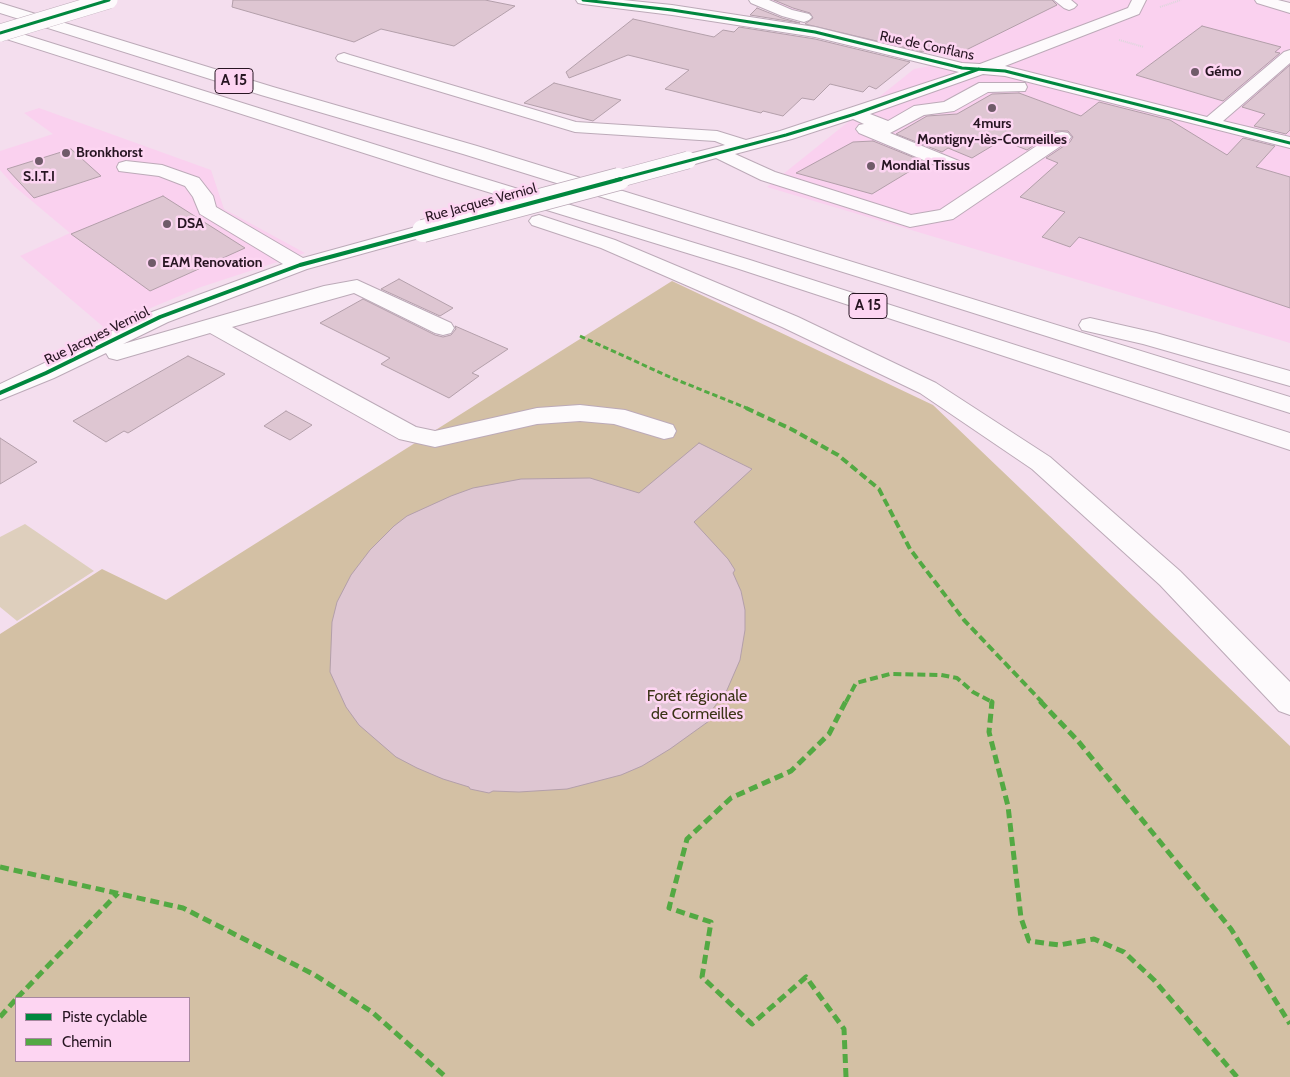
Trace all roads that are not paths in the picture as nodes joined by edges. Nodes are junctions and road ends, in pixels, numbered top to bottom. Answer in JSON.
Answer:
{"nodes":[{"id":1,"x":108,"y":0,"type":"edge"},
{"id":2,"x":584,"y":0,"type":"edge"},
{"id":3,"x":756,"y":0,"type":"edge"},
{"id":4,"x":1140,"y":0,"type":"edge"},
{"id":5,"x":1262,"y":0,"type":"edge"},
{"id":6,"x":0,"y":8,"type":"edge"},
{"id":7,"x":1123,"y":8,"type":"edge"},
{"id":8,"x":1290,"y":8,"type":"edge"},
{"id":9,"x":0,"y":33,"type":"edge"},
{"id":10,"x":877,"y":47,"type":"junction"},
{"id":11,"x":1290,"y":55,"type":"edge"},
{"id":12,"x":344,"y":58,"type":"dead end"},
{"id":13,"x":979,"y":69,"type":"junction"},
{"id":14,"x":1059,"y":99,"type":"dead end"},
{"id":15,"x":848,"y":116,"type":"junction"},
{"id":16,"x":1210,"y":123,"type":"junction"},
{"id":17,"x":1062,"y":137,"type":"dead end"},
{"id":18,"x":1290,"y":143,"type":"edge"},
{"id":19,"x":747,"y":146,"type":"junction"},
{"id":20,"x":717,"y":152,"type":"junction"},
{"id":21,"x":952,"y":165,"type":"dead end"},
{"id":22,"x":126,"y":167,"type":"dead end"},
{"id":23,"x":446,"y":173,"type":"junction"},
{"id":24,"x":300,"y":266,"type":"junction"},
{"id":25,"x":896,"y":281,"type":"junction"},
{"id":26,"x":211,"y":325,"type":"junction"},
{"id":27,"x":444,"y":328,"type":"dead end"},
{"id":28,"x":46,"y":373,"type":"junction"},
{"id":29,"x":1290,"y":379,"type":"edge"},
{"id":30,"x":0,"y":393,"type":"edge"},
{"id":31,"x":1290,"y":405,"type":"edge"},
{"id":32,"x":664,"y":431,"type":"dead end"},
{"id":33,"x":1290,"y":442,"type":"edge"},
{"id":34,"x":1290,"y":702,"type":"edge"}],
"edges":[{"from":1,"to":9,"type":"main road","bridge":true},
{"from":2,"to":10,"type":"main road","name":"Rue de Conflans"},
{"from":3,"to":10,"type":"main road"},
{"from":4,"to":7,"type":"main road","name":"Rue Jacques Verniol"},
{"from":5,"to":8,"type":"main road"},
{"from":6,"to":25,"type":"main road","number":"A 15"},
{"from":7,"to":13,"type":"main road","name":"Rue Jacques Verniol"},
{"from":9,"to":23,"type":"main road","number":"A 15"},
{"from":10,"to":13,"type":"main road","name":"Rue de Conflans"},
{"from":11,"to":16,"type":"main road"},
{"from":12,"to":19,"type":"main road"},
{"from":13,"to":15,"type":"main road","name":"Rue Jacques Verniol"},
{"from":13,"to":16,"type":"main road","name":"Rue de Conflans"},
{"from":14,"to":15,"type":"main road"},
{"from":15,"to":19,"type":"main road","name":"Rue Jacques Verniol"},
{"from":15,"to":21,"type":"main road"},
{"from":16,"to":18,"type":"main road","name":"Rue de Conflans"},
{"from":17,"to":20,"type":"main road"},
{"from":19,"to":20,"type":"main road","name":"Rue Jacques Verniol"},
{"from":20,"to":24,"type":"main road","name":"Rue Jacques Verniol","bridge":true},
{"from":22,"to":24,"type":"main road"},
{"from":23,"to":33,"type":"main road","number":"A 15"},
{"from":23,"to":34,"type":"main road"},
{"from":24,"to":28,"type":"main road","name":"Rue Jacques Verniol"},
{"from":25,"to":29,"type":"main road"},
{"from":25,"to":31,"type":"main road","number":"A 15"},
{"from":26,"to":27,"type":"main road"},
{"from":26,"to":28,"type":"main road"},
{"from":26,"to":32,"type":"main road"},
{"from":28,"to":30,"type":"main road","name":"Rue Jacques Verniol"}]}
